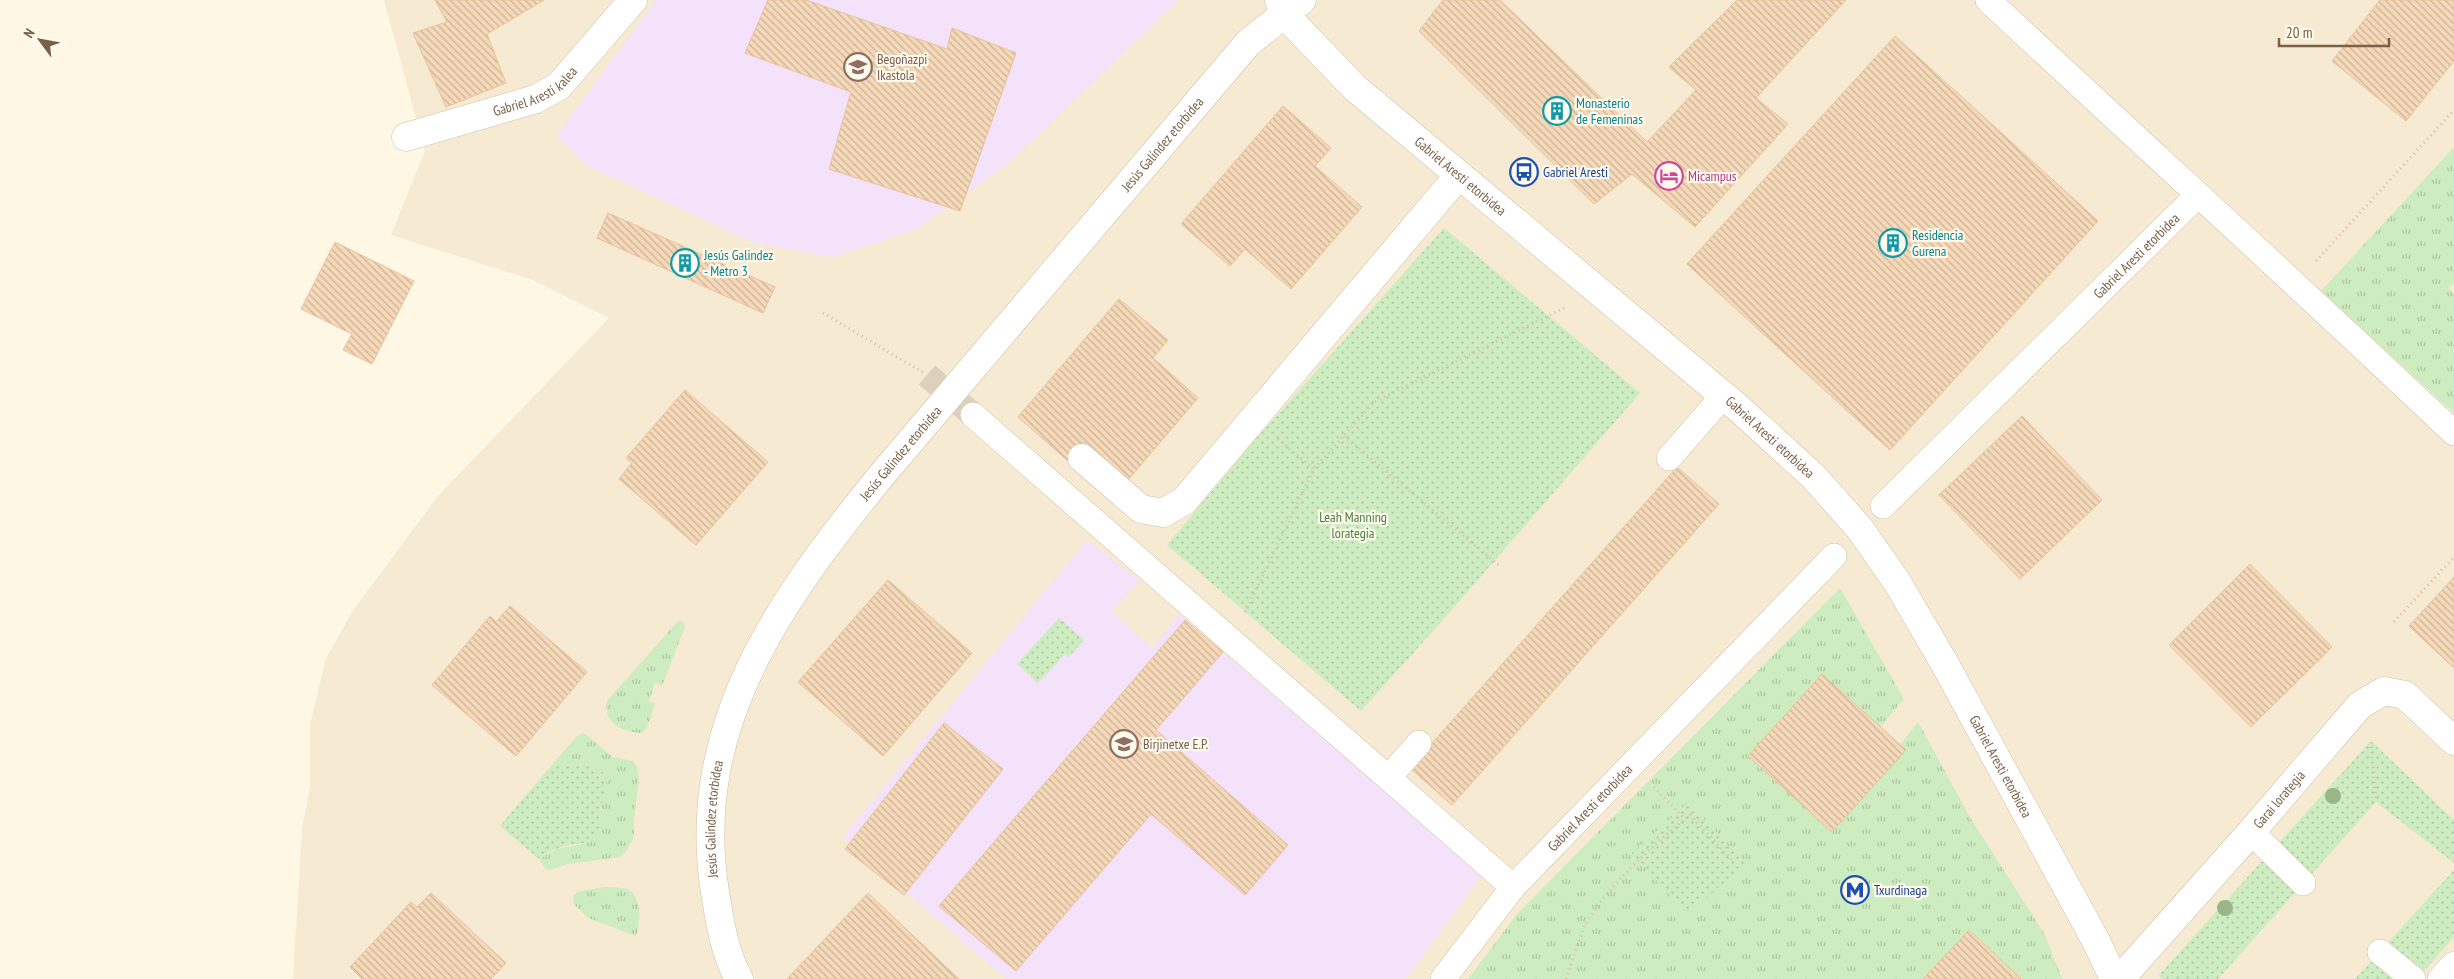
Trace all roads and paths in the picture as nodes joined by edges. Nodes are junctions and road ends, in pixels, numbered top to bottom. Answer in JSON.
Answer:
{"nodes":[{"id":1,"x":633,"y":0,"type":"edge"},
{"id":2,"x":1988,"y":0,"type":"edge"},
{"id":3,"x":1288,"y":4,"type":"edge"},
{"id":4,"x":2454,"y":110,"type":"edge"},
{"id":5,"x":406,"y":137,"type":"dead end"},
{"id":6,"x":1459,"y":175,"type":"junction"},
{"id":7,"x":2198,"y":196,"type":"junction"},
{"id":8,"x":2295,"y":283,"type":"junction"},
{"id":9,"x":1598,"y":291,"type":"junction"},
{"id":10,"x":823,"y":313,"type":"dead end"},
{"id":11,"x":927,"y":375,"type":"tunnel mouth"},
{"id":12,"x":1724,"y":395,"type":"junction"},
{"id":13,"x":973,"y":415,"type":"tunnel mouth"},
{"id":14,"x":1253,"y":419,"type":"junction"},
{"id":15,"x":2454,"y":433,"type":"edge"},
{"id":16,"x":1344,"y":436,"type":"junction"},
{"id":17,"x":1082,"y":458,"type":"dead end"},
{"id":18,"x":1669,"y":458,"type":"dead end"},
{"id":19,"x":1314,"y":469,"type":"junction"},
{"id":20,"x":1883,"y":506,"type":"dead end"},
{"id":21,"x":1834,"y":556,"type":"dead end"},
{"id":22,"x":2454,"y":557,"type":"edge"},
{"id":23,"x":1501,"y":567,"type":"dead end"},
{"id":24,"x":2394,"y":622,"type":"dead end"},
{"id":25,"x":1232,"y":640,"type":"junction"},
{"id":26,"x":2371,"y":741,"type":"dead end"},
{"id":27,"x":2454,"y":741,"type":"edge"},
{"id":28,"x":1419,"y":743,"type":"dead end"},
{"id":29,"x":1632,"y":765,"type":"junction"},
{"id":30,"x":1389,"y":777,"type":"junction"},
{"id":31,"x":2376,"y":802,"type":"dead end"},
{"id":32,"x":1685,"y":819,"type":"junction"},
{"id":33,"x":2251,"y":832,"type":"junction"},
{"id":34,"x":1734,"y":862,"type":"dead end"},
{"id":35,"x":2303,"y":883,"type":"dead end"},
{"id":36,"x":1513,"y":888,"type":"junction"},
{"id":37,"x":2380,"y":952,"type":"dead end"},
{"id":38,"x":2454,"y":966,"type":"edge"},
{"id":39,"x":739,"y":979,"type":"edge"},
{"id":40,"x":1444,"y":979,"type":"edge"},
{"id":41,"x":1566,"y":979,"type":"edge"},
{"id":42,"x":2114,"y":979,"type":"edge"},
{"id":43,"x":2120,"y":979,"type":"edge"},
{"id":44,"x":2413,"y":979,"type":"edge"},
{"id":45,"x":2442,"y":979,"type":"edge"}],
"edges":[{"from":1,"to":5,"type":"street","name":"Gabriel Aresti kalea"},
{"from":2,"to":7,"type":"street"},
{"from":3,"to":6,"type":"street","name":"Gabriel Aresti etorbidea"},
{"from":3,"to":39,"type":"street","name":"Jesús Galíndez etorbidea"},
{"from":4,"to":8,"type":"path"},
{"from":6,"to":9,"type":"street","name":"Gabriel Aresti etorbidea"},
{"from":6,"to":14,"type":"street"},
{"from":7,"to":8,"type":"street"},
{"from":7,"to":20,"type":"street","name":"Gabriel Aresti etorbidea"},
{"from":8,"to":15,"type":"street"},
{"from":9,"to":12,"type":"street","name":"Gabriel Aresti etorbidea"},
{"from":9,"to":16,"type":"path"},
{"from":10,"to":11,"type":"path"},
{"from":12,"to":18,"type":"street"},
{"from":12,"to":42,"type":"street","name":"Gabriel Aresti etorbidea"},
{"from":13,"to":25,"type":"street"},
{"from":14,"to":17,"type":"street"},
{"from":14,"to":19,"type":"path"},
{"from":16,"to":19,"type":"path"},
{"from":16,"to":23,"type":"path"},
{"from":19,"to":25,"type":"path"},
{"from":21,"to":29,"type":"street","name":"Gabriel Aresti etorbidea"},
{"from":22,"to":24,"type":"path"},
{"from":25,"to":30,"type":"street"},
{"from":26,"to":31,"type":"path"},
{"from":27,"to":33,"type":"street","name":"Garai lorategia"},
{"from":28,"to":30,"type":"street"},
{"from":29,"to":32,"type":"path"},
{"from":29,"to":36,"type":"street","name":"Gabriel Aresti etorbidea"},
{"from":30,"to":36,"type":"street"},
{"from":32,"to":34,"type":"path"},
{"from":32,"to":41,"type":"path"},
{"from":33,"to":35,"type":"street"},
{"from":33,"to":43,"type":"street","name":"Garai lorategia"},
{"from":36,"to":40,"type":"street"},
{"from":37,"to":44,"type":"street"},
{"from":38,"to":45,"type":"street"}]}
